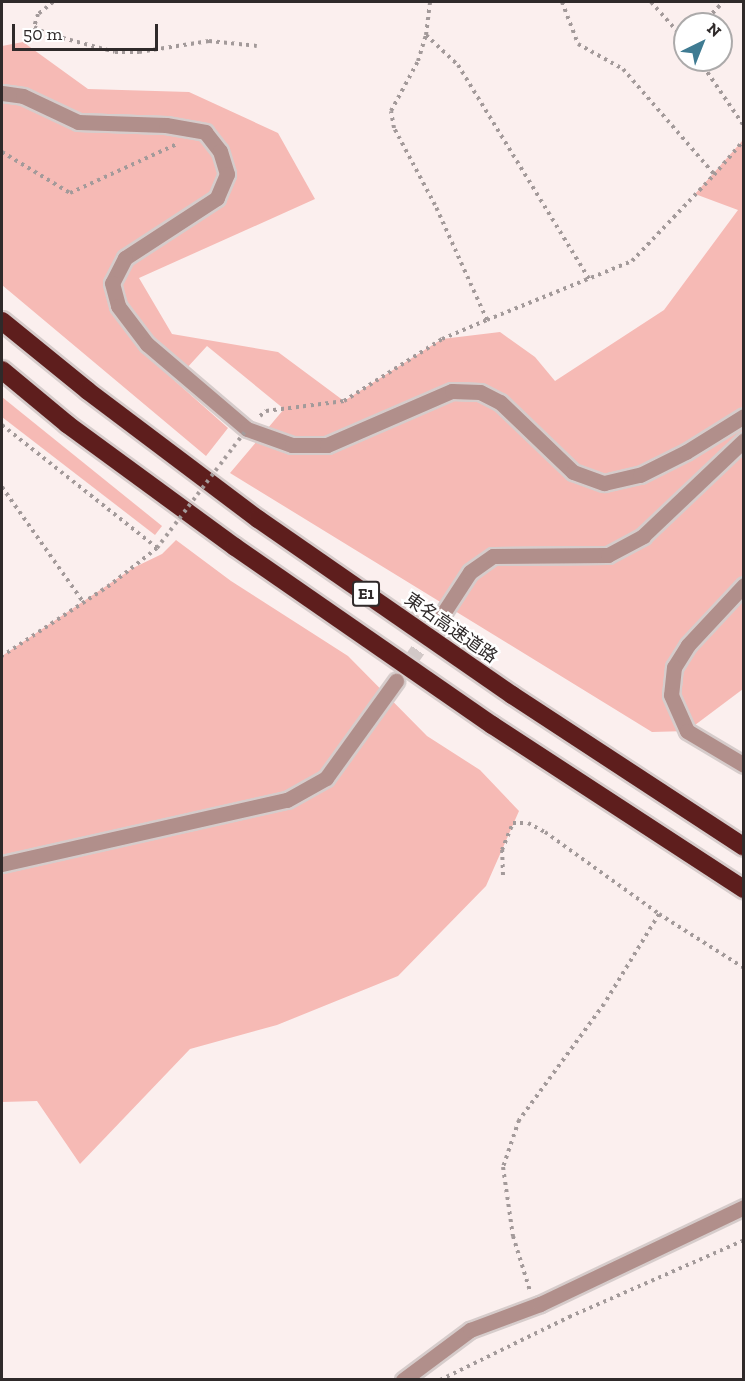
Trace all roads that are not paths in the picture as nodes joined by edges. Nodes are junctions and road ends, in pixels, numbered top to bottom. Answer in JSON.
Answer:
{"nodes":[{"id":1,"x":2,"y":93,"type":"edge"},
{"id":2,"x":2,"y":321,"type":"edge"},
{"id":3,"x":2,"y":370,"type":"edge"},
{"id":4,"x":744,"y":416,"type":"edge"},
{"id":5,"x":744,"y":440,"type":"edge"},
{"id":6,"x":744,"y":585,"type":"edge"},
{"id":7,"x":442,"y":615,"type":"tunnel mouth"},
{"id":8,"x":396,"y":681,"type":"tunnel mouth"},
{"id":9,"x":744,"y":765,"type":"edge"},
{"id":10,"x":744,"y":847,"type":"edge"},
{"id":11,"x":2,"y":864,"type":"edge"},
{"id":12,"x":744,"y":889,"type":"edge"},
{"id":13,"x":744,"y":1207,"type":"edge"},
{"id":14,"x":403,"y":1380,"type":"edge"}],
"edges":[{"from":1,"to":4,"type":"street"},
{"from":2,"to":10,"type":"highway","name":"東名高速道路","number":"E1"},
{"from":3,"to":12,"type":"highway","number":"E1"},
{"from":5,"to":7,"type":"street"},
{"from":6,"to":9,"type":"street"},
{"from":8,"to":11,"type":"street"},
{"from":13,"to":14,"type":"street"}]}
